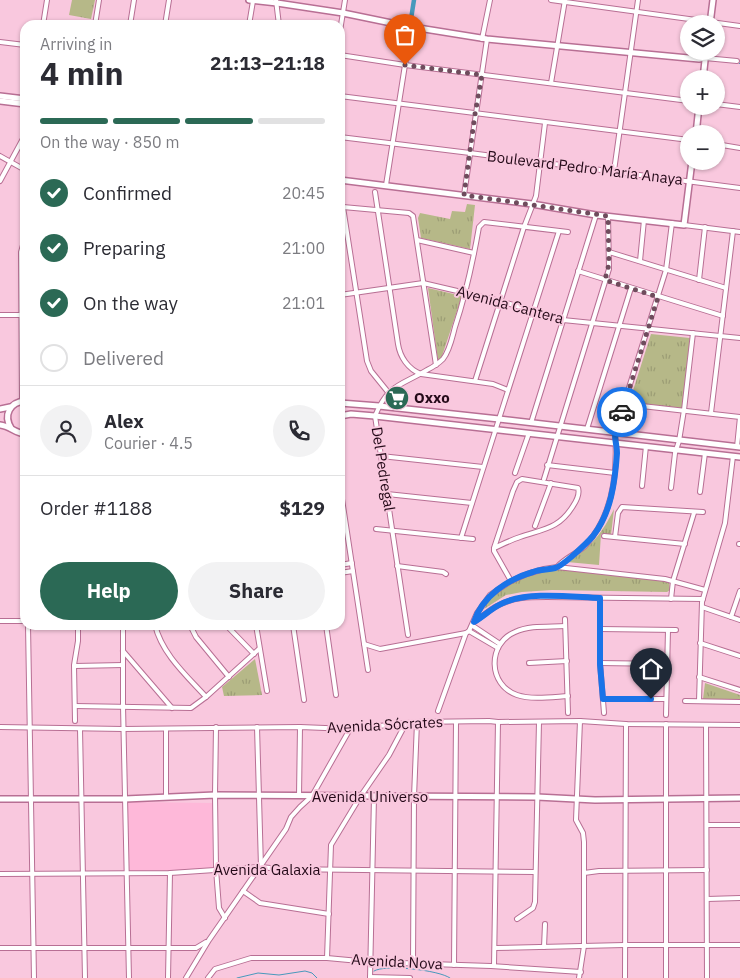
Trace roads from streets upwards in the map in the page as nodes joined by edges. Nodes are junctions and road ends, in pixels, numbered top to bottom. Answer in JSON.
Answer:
{"nodes":[{"id":1,"x":47,"y":0,"type":"edge"},
{"id":2,"x":99,"y":0,"type":"edge"},
{"id":3,"x":134,"y":0,"type":"edge"},
{"id":4,"x":169,"y":0,"type":"edge"},
{"id":5,"x":251,"y":0,"type":"edge"},
{"id":6,"x":345,"y":0,"type":"edge"},
{"id":7,"x":490,"y":0,"type":"edge"},
{"id":8,"x":551,"y":0,"type":"edge"},
{"id":9,"x":638,"y":0,"type":"edge"},
{"id":10,"x":712,"y":0,"type":"edge"},
{"id":11,"x":276,"y":1,"type":"edge"},
{"id":12,"x":565,"y":1,"type":"edge"},
{"id":13,"x":636,"y":12,"type":"junction"},
{"id":14,"x":343,"y":13,"type":"junction"},
{"id":15,"x":711,"y":15,"type":"edge"},
{"id":16,"x":680,"y":19,"type":"edge"},
{"id":17,"x":44,"y":20,"type":"edge"},
{"id":18,"x":96,"y":20,"type":"edge"},
{"id":19,"x":131,"y":20,"type":"edge"},
{"id":20,"x":166,"y":20,"type":"edge"},
{"id":21,"x":249,"y":20,"type":"edge"},
{"id":22,"x":279,"y":20,"type":"edge"},
{"id":23,"x":342,"y":20,"type":"edge"},
{"id":24,"x":725,"y":24,"type":"edge"},
{"id":25,"x":740,"y":26,"type":"edge"},
{"id":26,"x":411,"y":27,"type":"junction"},
{"id":27,"x":485,"y":39,"type":"junction"},
{"id":28,"x":0,"y":42,"type":"edge"},
{"id":29,"x":20,"y":44,"type":"edge"},
{"id":30,"x":558,"y":46,"type":"junction"},
{"id":31,"x":630,"y":52,"type":"junction"},
{"id":32,"x":345,"y":57,"type":"edge"},
{"id":33,"x":680,"y":57,"type":"edge"},
{"id":34,"x":725,"y":60,"type":"edge"},
{"id":35,"x":737,"y":61,"type":"dead end"},
{"id":36,"x":405,"y":65,"type":"junction"},
{"id":37,"x":482,"y":75,"type":"junction"},
{"id":38,"x":551,"y":83,"type":"junction"},
{"id":39,"x":625,"y":93,"type":"junction"},
{"id":40,"x":0,"y":96,"type":"edge"},
{"id":41,"x":345,"y":97,"type":"edge"},
{"id":42,"x":20,"y":98,"type":"edge"},
{"id":43,"x":680,"y":100,"type":"edge"},
{"id":44,"x":0,"y":101,"type":"edge"},
{"id":45,"x":20,"y":103,"type":"edge"},
{"id":46,"x":398,"y":104,"type":"junction"},
{"id":47,"x":725,"y":105,"type":"edge"},
{"id":48,"x":740,"y":107,"type":"edge"},
{"id":49,"x":475,"y":114,"type":"junction"},
{"id":50,"x":545,"y":123,"type":"junction"},
{"id":51,"x":619,"y":132,"type":"junction"},
{"id":52,"x":345,"y":138,"type":"edge"},
{"id":53,"x":680,"y":139,"type":"edge"},
{"id":54,"x":20,"y":144,"type":"edge"},
{"id":55,"x":393,"y":144,"type":"junction"},
{"id":56,"x":725,"y":146,"type":"edge"},
{"id":57,"x":740,"y":148,"type":"edge"},
{"id":58,"x":470,"y":153,"type":"junction"},
{"id":59,"x":0,"y":156,"type":"edge"},
{"id":60,"x":10,"y":162,"type":"junction"},
{"id":61,"x":540,"y":163,"type":"junction"},
{"id":62,"x":20,"y":167,"type":"edge"},
{"id":63,"x":691,"y":170,"type":"edge"},
{"id":64,"x":614,"y":172,"type":"junction"},
{"id":65,"x":0,"y":181,"type":"edge"},
{"id":66,"x":345,"y":181,"type":"edge"},
{"id":67,"x":690,"y":182,"type":"junction"},
{"id":68,"x":386,"y":185,"type":"junction"},
{"id":69,"x":740,"y":188,"type":"edge"},
{"id":70,"x":375,"y":192,"type":"dead end"},
{"id":71,"x":464,"y":195,"type":"junction"},
{"id":72,"x":532,"y":204,"type":"junction"},
{"id":73,"x":345,"y":206,"type":"edge"},
{"id":74,"x":378,"y":210,"type":"junction"},
{"id":75,"x":596,"y":215,"type":"junction"},
{"id":76,"x":608,"y":216,"type":"junction"},
{"id":77,"x":644,"y":220,"type":"junction"},
{"id":78,"x":672,"y":223,"type":"junction"},
{"id":79,"x":345,"y":224,"type":"edge"},
{"id":80,"x":684,"y":224,"type":"junction"},
{"id":81,"x":524,"y":227,"type":"junction"},
{"id":82,"x":704,"y":227,"type":"junction"},
{"id":83,"x":559,"y":231,"type":"junction"},
{"id":84,"x":732,"y":231,"type":"junction"},
{"id":85,"x":568,"y":232,"type":"dead end"},
{"id":86,"x":740,"y":232,"type":"edge"},
{"id":87,"x":417,"y":240,"type":"junction"},
{"id":88,"x":609,"y":252,"type":"junction"},
{"id":89,"x":474,"y":253,"type":"junction"},
{"id":90,"x":640,"y":261,"type":"junction"},
{"id":91,"x":666,"y":270,"type":"junction"},
{"id":92,"x":578,"y":271,"type":"junction"},
{"id":93,"x":605,"y":280,"type":"junction"},
{"id":94,"x":699,"y":280,"type":"junction"},
{"id":95,"x":423,"y":283,"type":"junction"},
{"id":96,"x":390,"y":288,"type":"junction"},
{"id":97,"x":631,"y":288,"type":"junction"},
{"id":98,"x":726,"y":288,"type":"junction"},
{"id":99,"x":356,"y":292,"type":"junction"},
{"id":100,"x":466,"y":292,"type":"junction"},
{"id":101,"x":345,"y":294,"type":"edge"},
{"id":102,"x":658,"y":297,"type":"junction"},
{"id":103,"x":500,"y":301,"type":"junction"},
{"id":104,"x":533,"y":310,"type":"junction"},
{"id":105,"x":0,"y":315,"type":"edge"},
{"id":106,"x":20,"y":315,"type":"edge"},
{"id":107,"x":723,"y":316,"type":"junction"},
{"id":108,"x":563,"y":320,"type":"junction"},
{"id":109,"x":591,"y":322,"type":"junction"},
{"id":110,"x":620,"y":325,"type":"junction"},
{"id":111,"x":648,"y":328,"type":"junction"},
{"id":112,"x":693,"y":333,"type":"junction"},
{"id":113,"x":720,"y":336,"type":"junction"},
{"id":114,"x":740,"y":338,"type":"edge"},
{"id":115,"x":436,"y":365,"type":"junction"},
{"id":116,"x":421,"y":374,"type":"junction"},
{"id":117,"x":475,"y":381,"type":"junction"},
{"id":118,"x":508,"y":390,"type":"junction"},
{"id":119,"x":388,"y":392,"type":"junction"},
{"id":120,"x":20,"y":402,"type":"edge"},
{"id":121,"x":345,"y":403,"type":"edge"},
{"id":122,"x":351,"y":404,"type":"junction"},
{"id":123,"x":624,"y":404,"type":"junction"},
{"id":124,"x":379,"y":406,"type":"junction"},
{"id":125,"x":10,"y":407,"type":"junction"},
{"id":126,"x":0,"y":410,"type":"edge"},
{"id":127,"x":684,"y":410,"type":"junction"},
{"id":128,"x":711,"y":413,"type":"junction"},
{"id":129,"x":351,"y":414,"type":"junction"},
{"id":130,"x":345,"y":415,"type":"edge"},
{"id":131,"x":740,"y":415,"type":"edge"},
{"id":132,"x":375,"y":416,"type":"junction"},
{"id":133,"x":499,"y":419,"type":"junction"},
{"id":134,"x":531,"y":422,"type":"junction"},
{"id":135,"x":0,"y":425,"type":"edge"},
{"id":136,"x":559,"y":426,"type":"junction"},
{"id":137,"x":11,"y":428,"type":"junction"},
{"id":138,"x":496,"y":429,"type":"junction"},
{"id":139,"x":587,"y":429,"type":"junction"},
{"id":140,"x":615,"y":432,"type":"junction"},
{"id":141,"x":20,"y":433,"type":"edge"},
{"id":142,"x":529,"y":433,"type":"junction"},
{"id":143,"x":556,"y":435,"type":"junction"},
{"id":144,"x":679,"y":440,"type":"junction"},
{"id":145,"x":616,"y":443,"type":"junction"},
{"id":146,"x":646,"y":446,"type":"junction"},
{"id":147,"x":738,"y":447,"type":"edge"},
{"id":148,"x":677,"y":450,"type":"junction"},
{"id":149,"x":705,"y":453,"type":"junction"},
{"id":150,"x":381,"y":456,"type":"junction"},
{"id":151,"x":733,"y":456,"type":"junction"},
{"id":152,"x":740,"y":457,"type":"edge"},
{"id":153,"x":547,"y":465,"type":"junction"},
{"id":154,"x":484,"y":467,"type":"junction"},
{"id":155,"x":515,"y":473,"type":"dead end"},
{"id":156,"x":615,"y":473,"type":"junction"},
{"id":157,"x":544,"y":479,"type":"dead end"},
{"id":158,"x":551,"y":484,"type":"junction"},
{"id":159,"x":642,"y":486,"type":"dead end"},
{"id":160,"x":671,"y":488,"type":"dead end"},
{"id":161,"x":700,"y":492,"type":"dead end"},
{"id":162,"x":387,"y":494,"type":"junction"},
{"id":163,"x":472,"y":503,"type":"junction"},
{"id":164,"x":703,"y":512,"type":"dead end"},
{"id":165,"x":694,"y":513,"type":"junction"},
{"id":166,"x":345,"y":518,"type":"edge"},
{"id":167,"x":536,"y":526,"type":"dead end"},
{"id":168,"x":376,"y":529,"type":"dead end"},
{"id":169,"x":392,"y":530,"type":"junction"},
{"id":170,"x":604,"y":536,"type":"dead end"},
{"id":171,"x":615,"y":537,"type":"junction"},
{"id":172,"x":461,"y":538,"type":"junction"},
{"id":173,"x":474,"y":539,"type":"dead end"},
{"id":174,"x":685,"y":544,"type":"junction"},
{"id":175,"x":494,"y":548,"type":"junction"},
{"id":176,"x":352,"y":563,"type":"junction"},
{"id":177,"x":345,"y":564,"type":"edge"},
{"id":178,"x":397,"y":566,"type":"junction"},
{"id":179,"x":558,"y":567,"type":"junction"},
{"id":180,"x":353,"y":571,"type":"junction"},
{"id":181,"x":345,"y":572,"type":"edge"},
{"id":182,"x":446,"y":574,"type":"dead end"},
{"id":183,"x":511,"y":581,"type":"junction"},
{"id":184,"x":673,"y":581,"type":"junction"},
{"id":185,"x":705,"y":590,"type":"junction"},
{"id":186,"x":740,"y":591,"type":"edge"},
{"id":187,"x":600,"y":598,"type":"junction"},
{"id":188,"x":671,"y":598,"type":"junction"},
{"id":189,"x":703,"y":599,"type":"junction"},
{"id":190,"x":702,"y":607,"type":"junction"},
{"id":191,"x":732,"y":618,"type":"junction"},
{"id":192,"x":565,"y":619,"type":"dead end"},
{"id":193,"x":740,"y":620,"type":"edge"},
{"id":194,"x":0,"y":621,"type":"edge"},
{"id":195,"x":20,"y":621,"type":"edge"},
{"id":196,"x":473,"y":624,"type":"junction"},
{"id":197,"x":565,"y":626,"type":"junction"},
{"id":198,"x":600,"y":629,"type":"junction"},
{"id":199,"x":28,"y":630,"type":"edge"},
{"id":200,"x":78,"y":630,"type":"edge"},
{"id":201,"x":123,"y":630,"type":"edge"},
{"id":202,"x":157,"y":630,"type":"edge"},
{"id":203,"x":192,"y":630,"type":"edge"},
{"id":204,"x":231,"y":630,"type":"edge"},
{"id":205,"x":257,"y":630,"type":"edge"},
{"id":206,"x":294,"y":630,"type":"edge"},
{"id":207,"x":327,"y":630,"type":"edge"},
{"id":208,"x":668,"y":630,"type":"junction"},
{"id":209,"x":676,"y":630,"type":"dead end"},
{"id":210,"x":468,"y":632,"type":"junction"},
{"id":211,"x":408,"y":635,"type":"dead end"},
{"id":212,"x":700,"y":643,"type":"junction"},
{"id":213,"x":364,"y":644,"type":"junction"},
{"id":214,"x":499,"y":646,"type":"junction"},
{"id":215,"x":259,"y":649,"type":"junction"},
{"id":216,"x":123,"y":651,"type":"junction"},
{"id":217,"x":254,"y":654,"type":"junction"},
{"id":218,"x":740,"y":656,"type":"edge"},
{"id":219,"x":567,"y":662,"type":"junction"},
{"id":220,"x":528,"y":663,"type":"dead end"},
{"id":221,"x":600,"y":664,"type":"junction"},
{"id":222,"x":667,"y":664,"type":"junction"},
{"id":223,"x":123,"y":665,"type":"junction"},
{"id":224,"x":75,"y":666,"type":"junction"},
{"id":225,"x":368,"y":670,"type":"dead end"},
{"id":226,"x":229,"y":677,"type":"junction"},
{"id":227,"x":699,"y":677,"type":"junction"},
{"id":228,"x":740,"y":690,"type":"edge"},
{"id":229,"x":266,"y":691,"type":"dead end"},
{"id":230,"x":336,"y":695,"type":"dead end"},
{"id":231,"x":568,"y":696,"type":"junction"},
{"id":232,"x":206,"y":697,"type":"junction"},
{"id":233,"x":603,"y":699,"type":"junction"},
{"id":234,"x":666,"y":699,"type":"junction"},
{"id":235,"x":304,"y":700,"type":"dead end"},
{"id":236,"x":684,"y":701,"type":"dead end"},
{"id":237,"x":699,"y":701,"type":"junction"},
{"id":238,"x":740,"y":702,"type":"edge"},
{"id":239,"x":75,"y":706,"type":"junction"},
{"id":240,"x":123,"y":706,"type":"junction"},
{"id":241,"x":172,"y":708,"type":"junction"},
{"id":242,"x":438,"y":711,"type":"dead end"},
{"id":243,"x":568,"y":713,"type":"dead end"},
{"id":244,"x":604,"y":713,"type":"dead end"},
{"id":245,"x":666,"y":715,"type":"dead end"},
{"id":246,"x":76,"y":721,"type":"dead end"},
{"id":247,"x":580,"y":721,"type":"junction"},
{"id":248,"x":417,"y":722,"type":"junction"},
{"id":249,"x":456,"y":722,"type":"junction"},
{"id":250,"x":498,"y":722,"type":"junction"},
{"id":251,"x":539,"y":722,"type":"junction"},
{"id":252,"x":406,"y":723,"type":"junction"},
{"id":253,"x":626,"y":724,"type":"junction"},
{"id":254,"x":666,"y":724,"type":"junction"},
{"id":255,"x":706,"y":725,"type":"junction"},
{"id":256,"x":740,"y":725,"type":"edge"},
{"id":257,"x":216,"y":727,"type":"junction"},
{"id":258,"x":257,"y":727,"type":"junction"},
{"id":259,"x":300,"y":727,"type":"junction"},
{"id":260,"x":0,"y":728,"type":"edge"},
{"id":261,"x":30,"y":728,"type":"junction"},
{"id":262,"x":80,"y":729,"type":"junction"},
{"id":263,"x":123,"y":729,"type":"junction"},
{"id":264,"x":166,"y":729,"type":"junction"},
{"id":265,"x":350,"y":729,"type":"junction"},
{"id":266,"x":214,"y":795,"type":"junction"},
{"id":267,"x":258,"y":795,"type":"junction"},
{"id":268,"x":166,"y":796,"type":"junction"},
{"id":269,"x":299,"y":796,"type":"junction"},
{"id":270,"x":312,"y":796,"type":"junction"},
{"id":271,"x":360,"y":797,"type":"junction"},
{"id":272,"x":374,"y":797,"type":"junction"},
{"id":273,"x":414,"y":797,"type":"junction"},
{"id":274,"x":455,"y":797,"type":"junction"},
{"id":275,"x":496,"y":797,"type":"junction"},
{"id":276,"x":536,"y":797,"type":"junction"},
{"id":277,"x":625,"y":798,"type":"junction"},
{"id":278,"x":666,"y":798,"type":"junction"},
{"id":279,"x":706,"y":798,"type":"junction"},
{"id":280,"x":740,"y":798,"type":"edge"},
{"id":281,"x":0,"y":799,"type":"edge"},
{"id":282,"x":31,"y":799,"type":"junction"},
{"id":283,"x":81,"y":799,"type":"junction"},
{"id":284,"x":125,"y":799,"type":"junction"},
{"id":285,"x":577,"y":799,"type":"junction"},
{"id":286,"x":706,"y":825,"type":"junction"},
{"id":287,"x":740,"y":825,"type":"edge"},
{"id":288,"x":261,"y":867,"type":"junction"},
{"id":289,"x":216,"y":869,"type":"junction"},
{"id":290,"x":330,"y":869,"type":"junction"},
{"id":291,"x":372,"y":870,"type":"junction"},
{"id":292,"x":413,"y":870,"type":"junction"},
{"id":293,"x":454,"y":870,"type":"junction"},
{"id":294,"x":624,"y":870,"type":"junction"},
{"id":295,"x":666,"y":870,"type":"junction"},
{"id":296,"x":707,"y":870,"type":"junction"},
{"id":297,"x":495,"y":871,"type":"junction"},
{"id":298,"x":535,"y":872,"type":"junction"},
{"id":299,"x":127,"y":873,"type":"junction"},
{"id":300,"x":170,"y":873,"type":"junction"},
{"id":301,"x":584,"y":873,"type":"junction"},
{"id":302,"x":0,"y":874,"type":"edge"},
{"id":303,"x":32,"y":874,"type":"junction"},
{"id":304,"x":83,"y":874,"type":"junction"},
{"id":305,"x":243,"y":891,"type":"junction"},
{"id":306,"x":740,"y":898,"type":"edge"},
{"id":307,"x":707,"y":899,"type":"junction"},
{"id":308,"x":329,"y":914,"type":"junction"},
{"id":309,"x":225,"y":918,"type":"junction"},
{"id":310,"x":517,"y":919,"type":"dead end"},
{"id":311,"x":545,"y":924,"type":"dead end"},
{"id":312,"x":209,"y":940,"type":"junction"},
{"id":313,"x":624,"y":945,"type":"junction"},
{"id":314,"x":666,"y":945,"type":"junction"},
{"id":315,"x":740,"y":945,"type":"edge"},
{"id":316,"x":584,"y":946,"type":"junction"},
{"id":317,"x":707,"y":946,"type":"junction"},
{"id":318,"x":544,"y":947,"type":"junction"},
{"id":319,"x":0,"y":948,"type":"edge"},
{"id":320,"x":33,"y":948,"type":"junction"},
{"id":321,"x":84,"y":948,"type":"junction"},
{"id":322,"x":128,"y":948,"type":"junction"},
{"id":323,"x":169,"y":948,"type":"junction"},
{"id":324,"x":495,"y":948,"type":"junction"},
{"id":325,"x":327,"y":958,"type":"junction"},
{"id":326,"x":413,"y":963,"type":"junction"},
{"id":327,"x":370,"y":964,"type":"junction"},
{"id":328,"x":454,"y":965,"type":"junction"},
{"id":329,"x":494,"y":966,"type":"junction"},
{"id":330,"x":581,"y":972,"type":"junction"},
{"id":331,"x":34,"y":978,"type":"edge"},
{"id":332,"x":85,"y":978,"type":"edge"},
{"id":333,"x":129,"y":978,"type":"edge"},
{"id":334,"x":168,"y":978,"type":"edge"},
{"id":335,"x":186,"y":978,"type":"edge"},
{"id":336,"x":208,"y":978,"type":"edge"},
{"id":337,"x":370,"y":978,"type":"edge"},
{"id":338,"x":410,"y":978,"type":"edge"},
{"id":339,"x":579,"y":978,"type":"edge"},
{"id":340,"x":625,"y":978,"type":"edge"},
{"id":341,"x":666,"y":978,"type":"edge"},
{"id":342,"x":707,"y":978,"type":"edge"}],
"edges":[{"from":1,"to":17,"type":"street"},
{"from":2,"to":18,"type":"street"},
{"from":3,"to":19,"type":"street"},
{"from":4,"to":20,"type":"street"},
{"from":5,"to":11,"type":"street"},
{"from":5,"to":21,"type":"street"},
{"from":6,"to":14,"type":"street"},
{"from":7,"to":27,"type":"street"},
{"from":8,"to":12,"type":"street"},
{"from":9,"to":13,"type":"street"},
{"from":10,"to":15,"type":"street"},
{"from":11,"to":14,"type":"street"},
{"from":11,"to":22,"type":"street"},
{"from":12,"to":13,"type":"street"},
{"from":12,"to":30,"type":"street"},
{"from":13,"to":16,"type":"street"},
{"from":13,"to":31,"type":"street"},
{"from":14,"to":23,"type":"street"},
{"from":14,"to":26,"type":"street"},
{"from":24,"to":25,"type":"street"},
{"from":26,"to":27,"type":"street"},
{"from":26,"to":36,"type":"street"},
{"from":27,"to":30,"type":"street"},
{"from":27,"to":37,"type":"street"},
{"from":28,"to":29,"type":"street"},
{"from":30,"to":31,"type":"street"},
{"from":30,"to":38,"type":"street"},
{"from":31,"to":33,"type":"street"},
{"from":31,"to":39,"type":"street"},
{"from":32,"to":36,"type":"street"},
{"from":34,"to":35,"type":"street"},
{"from":36,"to":37,"type":"street"},
{"from":36,"to":46,"type":"street"},
{"from":37,"to":38,"type":"street"},
{"from":37,"to":49,"type":"street"},
{"from":38,"to":39,"type":"street"},
{"from":39,"to":43,"type":"street"},
{"from":39,"to":51,"type":"street"},
{"from":40,"to":42,"type":"street"},
{"from":41,"to":46,"type":"street"},
{"from":44,"to":45,"type":"street"},
{"from":46,"to":49,"type":"street"},
{"from":46,"to":55,"type":"street"},
{"from":47,"to":48,"type":"street"},
{"from":49,"to":50,"type":"street"},
{"from":49,"to":58,"type":"street"},
{"from":50,"to":51,"type":"street"},
{"from":50,"to":61,"type":"street"},
{"from":51,"to":53,"type":"street"},
{"from":51,"to":64,"type":"street"},
{"from":52,"to":55,"type":"street","name":"Boulevard Pedro María Anaya"},
{"from":54,"to":60,"type":"street"},
{"from":55,"to":58,"type":"street","name":"Boulevard Pedro María Anaya"},
{"from":55,"to":68,"type":"street"},
{"from":56,"to":57,"type":"street"},
{"from":58,"to":61,"type":"street","name":"Boulevard Pedro María Anaya"},
{"from":58,"to":71,"type":"street"},
{"from":59,"to":60,"type":"street"},
{"from":60,"to":62,"type":"street"},
{"from":60,"to":65,"type":"street"},
{"from":61,"to":64,"type":"street","name":"Boulevard Pedro María Anaya"},
{"from":61,"to":72,"type":"street"},
{"from":63,"to":67,"type":"street"},
{"from":64,"to":67,"type":"street","name":"Boulevard Pedro María Anaya"},
{"from":66,"to":68,"type":"street"},
{"from":67,"to":69,"type":"street","name":"Boulevard Pedro María Anaya"},
{"from":67,"to":80,"type":"street"},
{"from":68,"to":71,"type":"street"},
{"from":70,"to":74,"type":"street"},
{"from":71,"to":72,"type":"street"},
{"from":72,"to":75,"type":"street"},
{"from":72,"to":81,"type":"street"},
{"from":73,"to":74,"type":"street"},
{"from":74,"to":87,"type":"street"},
{"from":74,"to":96,"type":"street"},
{"from":75,"to":76,"type":"street"},
{"from":75,"to":92,"type":"street"},
{"from":76,"to":77,"type":"street"},
{"from":76,"to":88,"type":"street"},
{"from":77,"to":78,"type":"street"},
{"from":77,"to":90,"type":"street"},
{"from":78,"to":80,"type":"street"},
{"from":78,"to":91,"type":"street"},
{"from":79,"to":99,"type":"street"},
{"from":80,"to":82,"type":"street"},
{"from":81,"to":83,"type":"street"},
{"from":81,"to":89,"type":"street","name":"Del Pedregal"},
{"from":81,"to":103,"type":"street"},
{"from":82,"to":84,"type":"street"},
{"from":82,"to":94,"type":"street"},
{"from":83,"to":85,"type":"street"},
{"from":83,"to":104,"type":"street"},
{"from":84,"to":86,"type":"street"},
{"from":84,"to":98,"type":"street"},
{"from":87,"to":89,"type":"street"},
{"from":87,"to":95,"type":"street"},
{"from":88,"to":90,"type":"street"},
{"from":88,"to":93,"type":"street"},
{"from":89,"to":100,"type":"street","name":"Del Pedregal"},
{"from":90,"to":91,"type":"street"},
{"from":91,"to":94,"type":"street"},
{"from":91,"to":102,"type":"street"},
{"from":92,"to":93,"type":"street"},
{"from":92,"to":108,"type":"street"},
{"from":93,"to":97,"type":"street"},
{"from":93,"to":109,"type":"street"},
{"from":94,"to":98,"type":"street"},
{"from":95,"to":96,"type":"street","name":"Avenida Cantera"},
{"from":95,"to":100,"type":"street","name":"Avenida Cantera"},
{"from":95,"to":115,"type":"street"},
{"from":96,"to":99,"type":"street","name":"Avenida Cantera"},
{"from":96,"to":116,"type":"street"},
{"from":97,"to":102,"type":"street"},
{"from":97,"to":110,"type":"street"},
{"from":98,"to":107,"type":"street"},
{"from":99,"to":101,"type":"street","name":"Avenida Cantera"},
{"from":99,"to":119,"type":"street"},
{"from":100,"to":103,"type":"street","name":"Avenida Cantera"},
{"from":100,"to":115,"type":"street","name":"Del Pedregal"},
{"from":102,"to":107,"type":"street"},
{"from":102,"to":111,"type":"street"},
{"from":103,"to":104,"type":"street","name":"Avenida Cantera"},
{"from":103,"to":117,"type":"street"},
{"from":104,"to":108,"type":"street","name":"Avenida Cantera"},
{"from":104,"to":118,"type":"street"},
{"from":105,"to":106,"type":"street"},
{"from":107,"to":113,"type":"street"},
{"from":108,"to":109,"type":"street","name":"Avenida Cantera"},
{"from":108,"to":134,"type":"street"},
{"from":109,"to":110,"type":"street","name":"Avenida Cantera"},
{"from":109,"to":136,"type":"street"},
{"from":110,"to":111,"type":"street","name":"Avenida Cantera"},
{"from":110,"to":139,"type":"street"},
{"from":111,"to":112,"type":"street","name":"Avenida Cantera"},
{"from":111,"to":123,"type":"street"},
{"from":112,"to":113,"type":"street","name":"Avenida Cantera"},
{"from":112,"to":127,"type":"street"},
{"from":113,"to":114,"type":"street","name":"Avenida Cantera"},
{"from":113,"to":128,"type":"street"},
{"from":115,"to":116,"type":"street","name":"Del Pedregal"},
{"from":116,"to":117,"type":"street"},
{"from":116,"to":119,"type":"street","name":"Del Pedregal"},
{"from":117,"to":118,"type":"street"},
{"from":118,"to":133,"type":"street"},
{"from":119,"to":124,"type":"street","name":"Del Pedregal"},
{"from":120,"to":125,"type":"street"},
{"from":121,"to":122,"type":"street"},
{"from":122,"to":124,"type":"street"},
{"from":122,"to":129,"type":"street"},
{"from":123,"to":127,"type":"street"},
{"from":123,"to":140,"type":"street"},
{"from":124,"to":132,"type":"street","name":"Del Pedregal"},
{"from":124,"to":133,"type":"street"},
{"from":125,"to":126,"type":"street"},
{"from":125,"to":137,"type":"street"},
{"from":127,"to":128,"type":"street"},
{"from":127,"to":144,"type":"street"},
{"from":128,"to":131,"type":"street"},
{"from":129,"to":130,"type":"street"},
{"from":129,"to":132,"type":"street"},
{"from":131,"to":147,"type":"street"},
{"from":132,"to":138,"type":"street"},
{"from":132,"to":150,"type":"street","name":"Del Pedregal"},
{"from":133,"to":134,"type":"street"},
{"from":133,"to":138,"type":"street"},
{"from":134,"to":136,"type":"street"},
{"from":135,"to":137,"type":"street"},
{"from":136,"to":139,"type":"street"},
{"from":136,"to":143,"type":"street"},
{"from":137,"to":141,"type":"street"},
{"from":138,"to":142,"type":"street"},
{"from":138,"to":154,"type":"street"},
{"from":139,"to":140,"type":"street"},
{"from":140,"to":144,"type":"street"},
{"from":140,"to":145,"type":"street"},
{"from":142,"to":143,"type":"street"},
{"from":142,"to":155,"type":"street"},
{"from":143,"to":145,"type":"street"},
{"from":143,"to":153,"type":"street"},
{"from":144,"to":147,"type":"street"},
{"from":144,"to":148,"type":"street"},
{"from":145,"to":146,"type":"street"},
{"from":145,"to":156,"type":"street"},
{"from":146,"to":148,"type":"street"},
{"from":146,"to":159,"type":"street"},
{"from":148,"to":149,"type":"street"},
{"from":148,"to":160,"type":"street"},
{"from":149,"to":151,"type":"street"},
{"from":149,"to":161,"type":"street"},
{"from":150,"to":154,"type":"street"},
{"from":150,"to":162,"type":"street","name":"Del Pedregal"},
{"from":151,"to":152,"type":"street"},
{"from":151,"to":185,"type":"street"},
{"from":153,"to":156,"type":"street"},
{"from":153,"to":157,"type":"street"},
{"from":154,"to":163,"type":"street"},
{"from":156,"to":179,"type":"street"},
{"from":158,"to":167,"type":"street"},
{"from":158,"to":175,"type":"street"},
{"from":158,"to":175,"type":"street"},
{"from":162,"to":163,"type":"street"},
{"from":162,"to":169,"type":"street","name":"Del Pedregal"},
{"from":163,"to":172,"type":"street"},
{"from":164,"to":165,"type":"street"},
{"from":165,"to":171,"type":"street"},
{"from":165,"to":174,"type":"street"},
{"from":166,"to":176,"type":"street"},
{"from":168,"to":169,"type":"street"},
{"from":169,"to":172,"type":"street"},
{"from":169,"to":178,"type":"street","name":"Del Pedregal"},
{"from":170,"to":171,"type":"street"},
{"from":171,"to":174,"type":"street"},
{"from":172,"to":173,"type":"street"},
{"from":174,"to":184,"type":"street"},
{"from":175,"to":183,"type":"street"},
{"from":176,"to":177,"type":"street"},
{"from":176,"to":180,"type":"street"},
{"from":178,"to":182,"type":"street"},
{"from":178,"to":211,"type":"street","name":"Del Pedregal"},
{"from":179,"to":183,"type":"street"},
{"from":179,"to":184,"type":"street"},
{"from":180,"to":181,"type":"street"},
{"from":180,"to":213,"type":"street"},
{"from":183,"to":196,"type":"street"},
{"from":184,"to":185,"type":"street"},
{"from":184,"to":188,"type":"street"},
{"from":185,"to":189,"type":"street"},
{"from":186,"to":191,"type":"street"},
{"from":187,"to":188,"type":"street"},
{"from":187,"to":196,"type":"street"},
{"from":187,"to":198,"type":"street"},
{"from":188,"to":189,"type":"street"},
{"from":189,"to":190,"type":"street"},
{"from":190,"to":191,"type":"street"},
{"from":190,"to":212,"type":"street"},
{"from":191,"to":193,"type":"street"},
{"from":192,"to":197,"type":"street"},
{"from":194,"to":195,"type":"street"},
{"from":196,"to":210,"type":"street"},
{"from":196,"to":214,"type":"street"},
{"from":197,"to":214,"type":"street"},
{"from":197,"to":219,"type":"street"},
{"from":198,"to":208,"type":"street"},
{"from":198,"to":221,"type":"street"},
{"from":199,"to":261,"type":"street"},
{"from":200,"to":224,"type":"street"},
{"from":201,"to":216,"type":"street"},
{"from":202,"to":232,"type":"street"},
{"from":203,"to":226,"type":"street"},
{"from":204,"to":217,"type":"street"},
{"from":205,"to":215,"type":"street"},
{"from":206,"to":235,"type":"street"},
{"from":207,"to":230,"type":"street"},
{"from":208,"to":209,"type":"street"},
{"from":208,"to":222,"type":"street"},
{"from":210,"to":213,"type":"street"},
{"from":210,"to":214,"type":"street"},
{"from":210,"to":242,"type":"street"},
{"from":212,"to":218,"type":"street"},
{"from":212,"to":227,"type":"street"},
{"from":213,"to":225,"type":"street"},
{"from":214,"to":231,"type":"street"},
{"from":215,"to":217,"type":"street"},
{"from":215,"to":229,"type":"street"},
{"from":216,"to":223,"type":"street"},
{"from":216,"to":241,"type":"street"},
{"from":217,"to":226,"type":"street"},
{"from":219,"to":220,"type":"street"},
{"from":219,"to":231,"type":"street"},
{"from":221,"to":222,"type":"street"},
{"from":221,"to":233,"type":"street"},
{"from":222,"to":234,"type":"street"},
{"from":223,"to":224,"type":"street"},
{"from":223,"to":240,"type":"street"},
{"from":224,"to":239,"type":"street"},
{"from":226,"to":232,"type":"street"},
{"from":227,"to":228,"type":"street"},
{"from":227,"to":237,"type":"street"},
{"from":231,"to":243,"type":"street"},
{"from":232,"to":241,"type":"street"},
{"from":233,"to":234,"type":"street"},
{"from":233,"to":244,"type":"street"},
{"from":234,"to":245,"type":"street"},
{"from":236,"to":237,"type":"street"},
{"from":237,"to":238,"type":"street"},
{"from":239,"to":240,"type":"street"},
{"from":239,"to":246,"type":"street"},
{"from":240,"to":241,"type":"street"},
{"from":240,"to":263,"type":"street"},
{"from":247,"to":251,"type":"street","name":"Avenida Sócrates"},
{"from":247,"to":253,"type":"street","name":"Avenida Sócrates"},
{"from":247,"to":285,"type":"street"},
{"from":248,"to":249,"type":"street","name":"Avenida Sócrates"},
{"from":248,"to":252,"type":"street","name":"Avenida Sócrates"},
{"from":248,"to":273,"type":"street"},
{"from":249,"to":250,"type":"street","name":"Avenida Sócrates"},
{"from":249,"to":274,"type":"street"},
{"from":250,"to":251,"type":"street","name":"Avenida Sócrates"},
{"from":250,"to":275,"type":"street"},
{"from":251,"to":276,"type":"street"},
{"from":252,"to":265,"type":"street","name":"Avenida Sócrates"},
{"from":252,"to":271,"type":"street"},
{"from":253,"to":254,"type":"street","name":"Avenida Sócrates"},
{"from":253,"to":277,"type":"street"},
{"from":254,"to":255,"type":"street","name":"Avenida Sócrates"},
{"from":254,"to":278,"type":"street"},
{"from":255,"to":256,"type":"street","name":"Avenida Sócrates"},
{"from":255,"to":279,"type":"street"},
{"from":257,"to":258,"type":"street","name":"Avenida Sócrates"},
{"from":257,"to":264,"type":"street","name":"Avenida Sócrates"},
{"from":257,"to":266,"type":"street"},
{"from":258,"to":259,"type":"street","name":"Avenida Sócrates"},
{"from":258,"to":267,"type":"street"},
{"from":259,"to":265,"type":"street","name":"Avenida Sócrates"},
{"from":259,"to":269,"type":"street"},
{"from":260,"to":261,"type":"street","name":"Avenida Sócrates"},
{"from":261,"to":262,"type":"street","name":"Avenida Sócrates"},
{"from":261,"to":282,"type":"street"},
{"from":262,"to":263,"type":"street","name":"Avenida Sócrates"},
{"from":262,"to":283,"type":"street"},
{"from":263,"to":264,"type":"street","name":"Avenida Sócrates"},
{"from":263,"to":284,"type":"street"},
{"from":264,"to":268,"type":"street"},
{"from":265,"to":270,"type":"street"},
{"from":266,"to":267,"type":"street","name":"Avenida Universo"},
{"from":266,"to":268,"type":"street","name":"Avenida Universo"},
{"from":266,"to":289,"type":"street"},
{"from":267,"to":269,"type":"street","name":"Avenida Universo"},
{"from":267,"to":288,"type":"street"},
{"from":268,"to":284,"type":"street","name":"Avenida Universo"},
{"from":269,"to":270,"type":"street","name":"Avenida Universo"},
{"from":270,"to":271,"type":"street","name":"Avenida Universo"},
{"from":270,"to":288,"type":"street"},
{"from":271,"to":272,"type":"street","name":"Avenida Universo"},
{"from":271,"to":290,"type":"street"},
{"from":272,"to":273,"type":"street","name":"Avenida Universo"},
{"from":272,"to":291,"type":"street"},
{"from":273,"to":274,"type":"street","name":"Avenida Universo"},
{"from":273,"to":292,"type":"street"},
{"from":274,"to":275,"type":"street","name":"Avenida Universo"},
{"from":274,"to":293,"type":"street"},
{"from":275,"to":276,"type":"street","name":"Avenida Universo"},
{"from":275,"to":297,"type":"street"},
{"from":276,"to":285,"type":"street","name":"Avenida Universo"},
{"from":276,"to":298,"type":"street"},
{"from":277,"to":278,"type":"street","name":"Avenida Universo"},
{"from":277,"to":285,"type":"street","name":"Avenida Universo"},
{"from":277,"to":294,"type":"street"},
{"from":278,"to":279,"type":"street","name":"Avenida Universo"},
{"from":278,"to":295,"type":"street"},
{"from":279,"to":280,"type":"street","name":"Avenida Universo"},
{"from":279,"to":286,"type":"street"},
{"from":281,"to":282,"type":"street","name":"Avenida Universo"},
{"from":282,"to":283,"type":"street","name":"Avenida Universo"},
{"from":282,"to":303,"type":"street"},
{"from":283,"to":284,"type":"street","name":"Avenida Universo"},
{"from":283,"to":304,"type":"street"},
{"from":284,"to":299,"type":"street"},
{"from":285,"to":301,"type":"street"},
{"from":286,"to":287,"type":"street"},
{"from":286,"to":296,"type":"street"},
{"from":288,"to":289,"type":"street","name":"Avenida Galaxia"},
{"from":288,"to":290,"type":"street","name":"Avenida Galaxia"},
{"from":288,"to":305,"type":"street"},
{"from":289,"to":300,"type":"street","name":"Avenida Galaxia"},
{"from":289,"to":309,"type":"street"},
{"from":290,"to":291,"type":"street","name":"Avenida Galaxia"},
{"from":290,"to":308,"type":"street"},
{"from":291,"to":292,"type":"street","name":"Avenida Galaxia"},
{"from":291,"to":327,"type":"street"},
{"from":292,"to":293,"type":"street","name":"Avenida Galaxia"},
{"from":292,"to":326,"type":"street"},
{"from":293,"to":297,"type":"street","name":"Avenida Galaxia"},
{"from":293,"to":328,"type":"street"},
{"from":294,"to":295,"type":"street"},
{"from":294,"to":301,"type":"street"},
{"from":294,"to":313,"type":"street"},
{"from":295,"to":296,"type":"street"},
{"from":295,"to":314,"type":"street"},
{"from":296,"to":307,"type":"street"},
{"from":297,"to":298,"type":"street","name":"Avenida Galaxia"},
{"from":297,"to":324,"type":"street"},
{"from":298,"to":310,"type":"street"},
{"from":299,"to":300,"type":"street","name":"Avenida Galaxia"},
{"from":299,"to":304,"type":"street","name":"Avenida Galaxia"},
{"from":299,"to":322,"type":"street"},
{"from":300,"to":323,"type":"street"},
{"from":301,"to":316,"type":"street"},
{"from":302,"to":303,"type":"street","name":"Avenida Galaxia"},
{"from":303,"to":304,"type":"street","name":"Avenida Galaxia"},
{"from":303,"to":320,"type":"street"},
{"from":304,"to":321,"type":"street"},
{"from":305,"to":308,"type":"street"},
{"from":305,"to":309,"type":"street"},
{"from":306,"to":307,"type":"street"},
{"from":307,"to":317,"type":"street"},
{"from":308,"to":325,"type":"street"},
{"from":309,"to":312,"type":"street"},
{"from":311,"to":318,"type":"street"},
{"from":312,"to":323,"type":"street"},
{"from":312,"to":335,"type":"street"},
{"from":313,"to":314,"type":"street"},
{"from":313,"to":316,"type":"street"},
{"from":313,"to":340,"type":"street"},
{"from":314,"to":317,"type":"street"},
{"from":314,"to":341,"type":"street"},
{"from":315,"to":317,"type":"street"},
{"from":316,"to":318,"type":"street"},
{"from":316,"to":330,"type":"street"},
{"from":317,"to":342,"type":"street"},
{"from":318,"to":324,"type":"street"},
{"from":319,"to":320,"type":"street"},
{"from":320,"to":321,"type":"street"},
{"from":320,"to":331,"type":"street"},
{"from":321,"to":322,"type":"street"},
{"from":321,"to":332,"type":"street"},
{"from":322,"to":323,"type":"street"},
{"from":322,"to":333,"type":"street"},
{"from":323,"to":334,"type":"street"},
{"from":324,"to":329,"type":"street"},
{"from":325,"to":327,"type":"street","name":"Avenida Nova"},
{"from":325,"to":336,"type":"street","name":"Avenida Nova"},
{"from":326,"to":327,"type":"street","name":"Avenida Nova"},
{"from":326,"to":328,"type":"street","name":"Avenida Nova"},
{"from":327,"to":337,"type":"street"},
{"from":328,"to":329,"type":"street","name":"Avenida Nova"},
{"from":329,"to":330,"type":"street","name":"Avenida Nova"},
{"from":330,"to":339,"type":"street"},
{"from":337,"to":338,"type":"street"}]}
